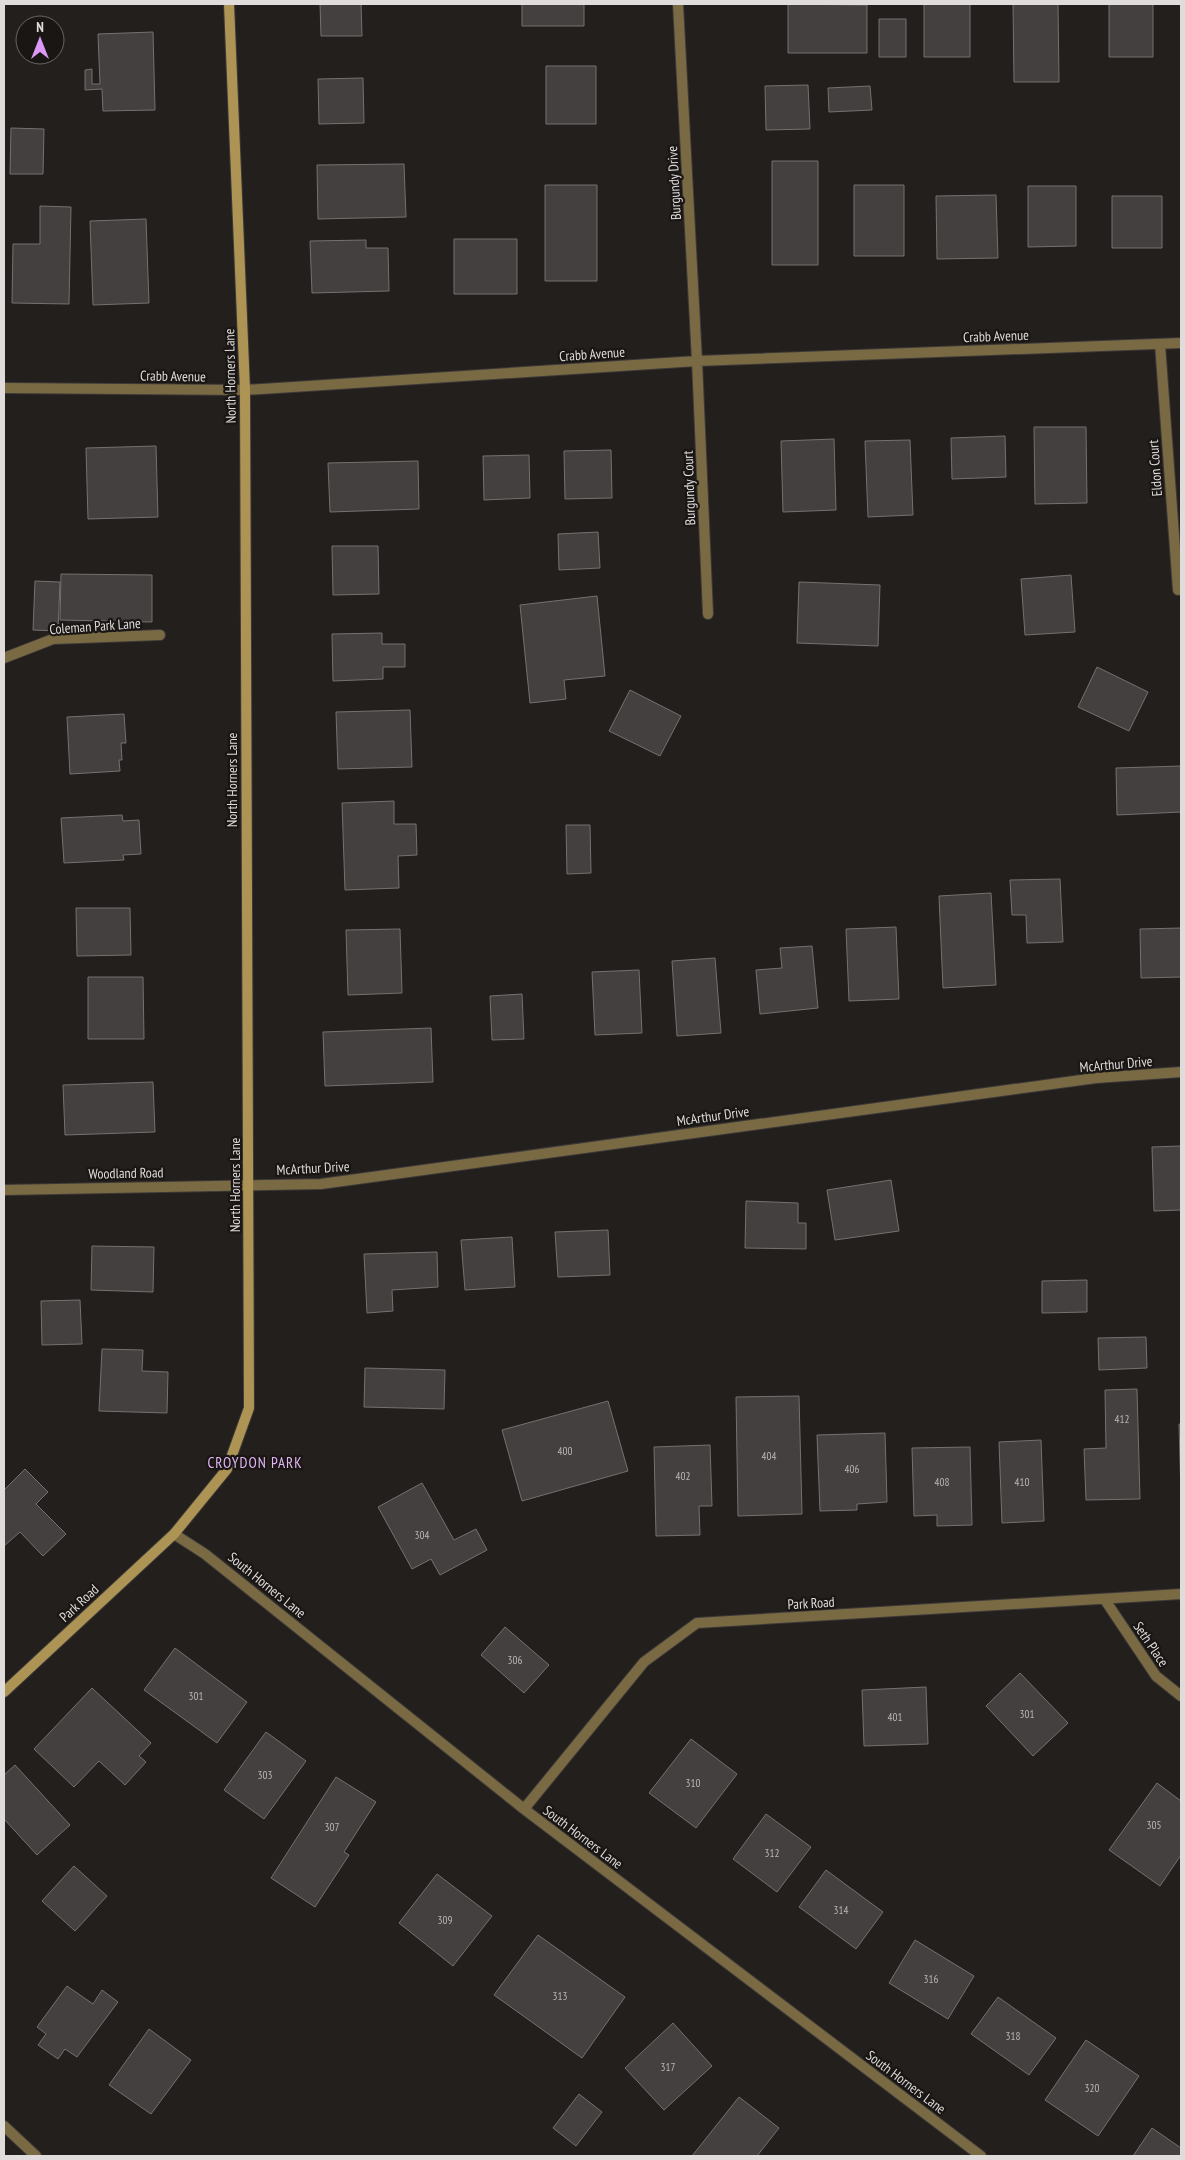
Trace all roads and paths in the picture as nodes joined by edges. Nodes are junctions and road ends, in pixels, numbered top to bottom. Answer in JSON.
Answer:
{"nodes":[{"id":1,"x":230,"y":4,"type":"edge"},
{"id":2,"x":678,"y":4,"type":"edge"},
{"id":3,"x":1181,"y":343,"type":"edge"},
{"id":4,"x":1160,"y":344,"type":"junction"},
{"id":5,"x":697,"y":361,"type":"junction"},
{"id":6,"x":4,"y":388,"type":"edge"},
{"id":7,"x":245,"y":390,"type":"junction"},
{"id":8,"x":1178,"y":590,"type":"dead end"},
{"id":9,"x":708,"y":614,"type":"dead end"},
{"id":10,"x":160,"y":635,"type":"dead end"},
{"id":11,"x":4,"y":658,"type":"edge"},
{"id":12,"x":1181,"y":1072,"type":"edge"},
{"id":13,"x":249,"y":1184,"type":"junction"},
{"id":14,"x":4,"y":1190,"type":"edge"},
{"id":15,"x":174,"y":1534,"type":"junction"},
{"id":16,"x":1181,"y":1594,"type":"edge"},
{"id":17,"x":1105,"y":1600,"type":"junction"},
{"id":18,"x":4,"y":1692,"type":"edge"},
{"id":19,"x":1181,"y":1696,"type":"edge"},
{"id":20,"x":524,"y":1809,"type":"junction"},
{"id":21,"x":4,"y":2126,"type":"edge"},
{"id":22,"x":36,"y":2156,"type":"edge"},
{"id":23,"x":981,"y":2156,"type":"edge"}],
"edges":[{"from":1,"to":7,"type":"street","name":"North Horners Lane"},
{"from":2,"to":5,"type":"street","name":"Burgundy Drive"},
{"from":3,"to":4,"type":"street","name":"Crabb Avenue"},
{"from":4,"to":5,"type":"street","name":"Crabb Avenue"},
{"from":4,"to":8,"type":"street","name":"Eldon Court"},
{"from":5,"to":7,"type":"street","name":"Crabb Avenue"},
{"from":5,"to":9,"type":"street","name":"Burgundy Court"},
{"from":6,"to":7,"type":"street","name":"Crabb Avenue"},
{"from":7,"to":13,"type":"street","name":"North Horners Lane"},
{"from":10,"to":11,"type":"street","name":"Coleman Park Lane"},
{"from":12,"to":13,"type":"street","name":"McArthur Drive"},
{"from":13,"to":14,"type":"street","name":"Woodland Road"},
{"from":13,"to":15,"type":"street","name":"North Horners Lane"},
{"from":15,"to":18,"type":"street","name":"Park Road"},
{"from":15,"to":20,"type":"street","name":"South Horners Lane"},
{"from":16,"to":17,"type":"street","name":"Park Road"},
{"from":17,"to":19,"type":"street","name":"Seth Place"},
{"from":17,"to":20,"type":"street","name":"Park Road"},
{"from":20,"to":23,"type":"street","name":"South Horners Lane"},
{"from":21,"to":22,"type":"street"}]}
